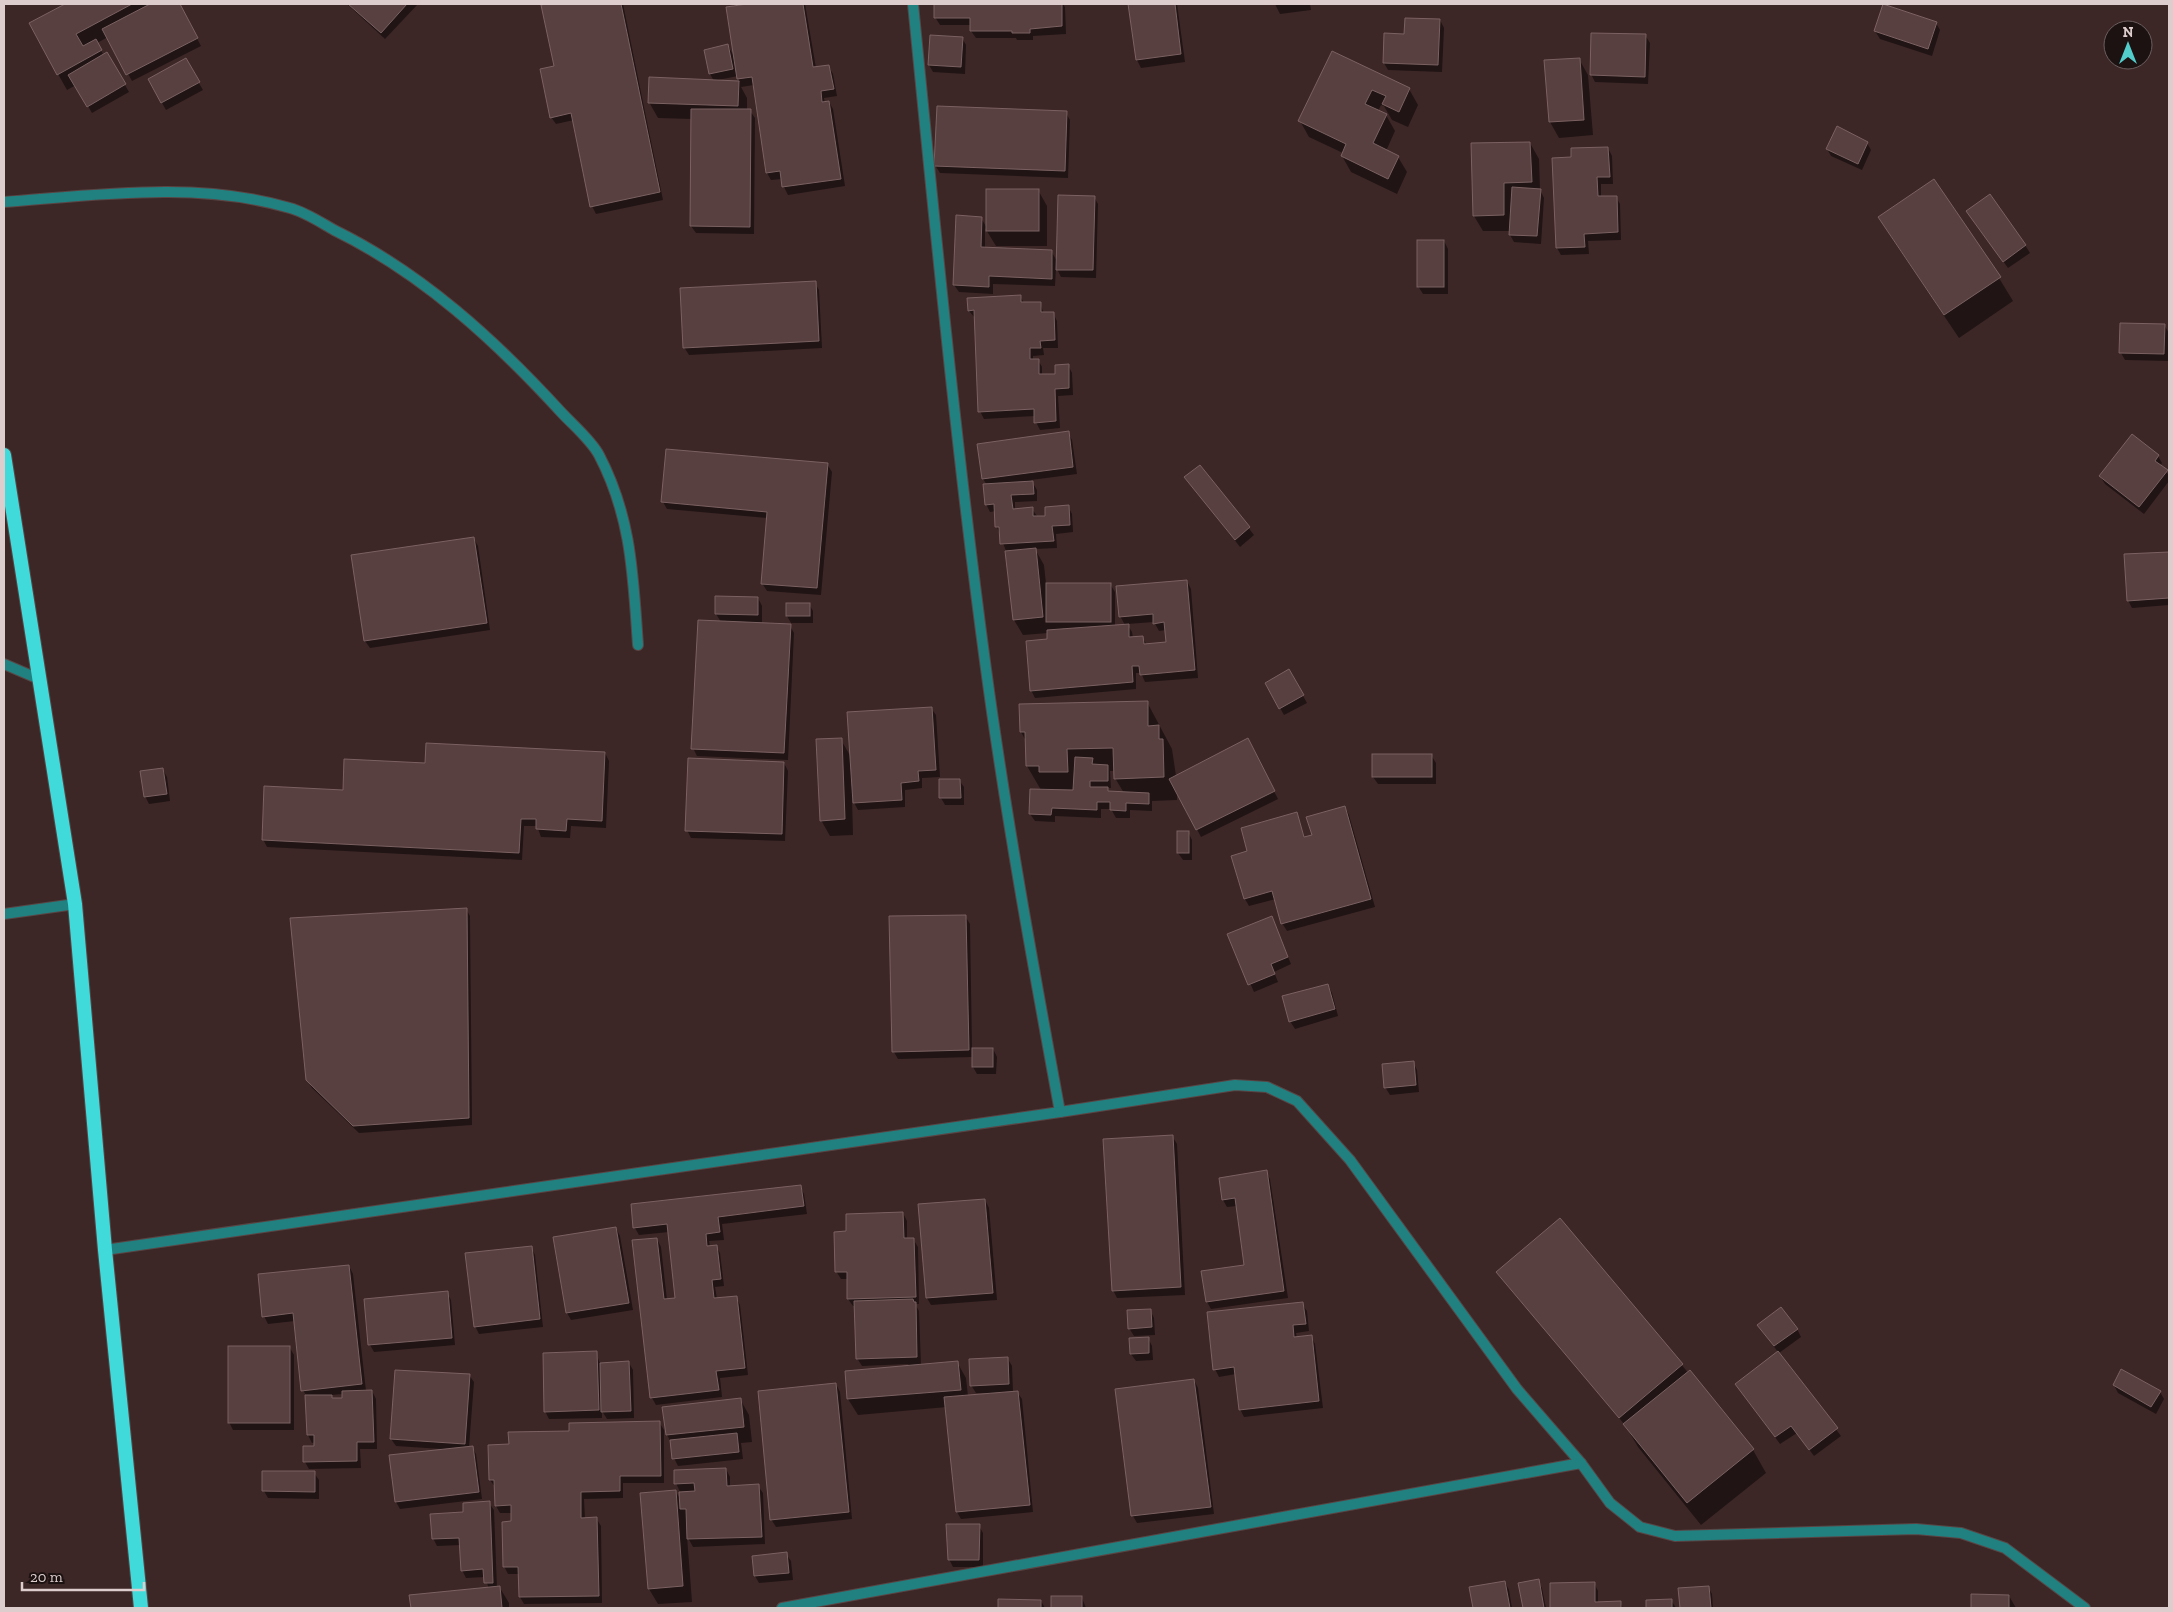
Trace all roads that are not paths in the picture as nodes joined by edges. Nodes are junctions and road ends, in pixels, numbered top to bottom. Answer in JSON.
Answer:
{"nodes":[{"id":1,"x":912,"y":4,"type":"edge"},
{"id":2,"x":4,"y":202,"type":"edge"},
{"id":3,"x":4,"y":455,"type":"edge"},
{"id":4,"x":638,"y":645,"type":"dead end"},
{"id":5,"x":4,"y":664,"type":"edge"},
{"id":6,"x":39,"y":679,"type":"junction"},
{"id":7,"x":75,"y":904,"type":"junction"},
{"id":8,"x":4,"y":914,"type":"edge"},
{"id":9,"x":1060,"y":1112,"type":"junction"},
{"id":10,"x":105,"y":1250,"type":"junction"},
{"id":11,"x":1581,"y":1463,"type":"junction"},
{"id":12,"x":141,"y":1608,"type":"edge"},
{"id":13,"x":782,"y":1608,"type":"edge"},
{"id":14,"x":2085,"y":1608,"type":"edge"}],
"edges":[{"from":1,"to":9,"type":"street"},
{"from":2,"to":4,"type":"street"},
{"from":3,"to":6,"type":"highway"},
{"from":5,"to":6,"type":"street"},
{"from":6,"to":7,"type":"highway"},
{"from":7,"to":8,"type":"street"},
{"from":7,"to":10,"type":"highway"},
{"from":9,"to":10,"type":"street"},
{"from":9,"to":11,"type":"street"},
{"from":10,"to":12,"type":"highway"},
{"from":11,"to":13,"type":"street"},
{"from":11,"to":14,"type":"street"}]}
